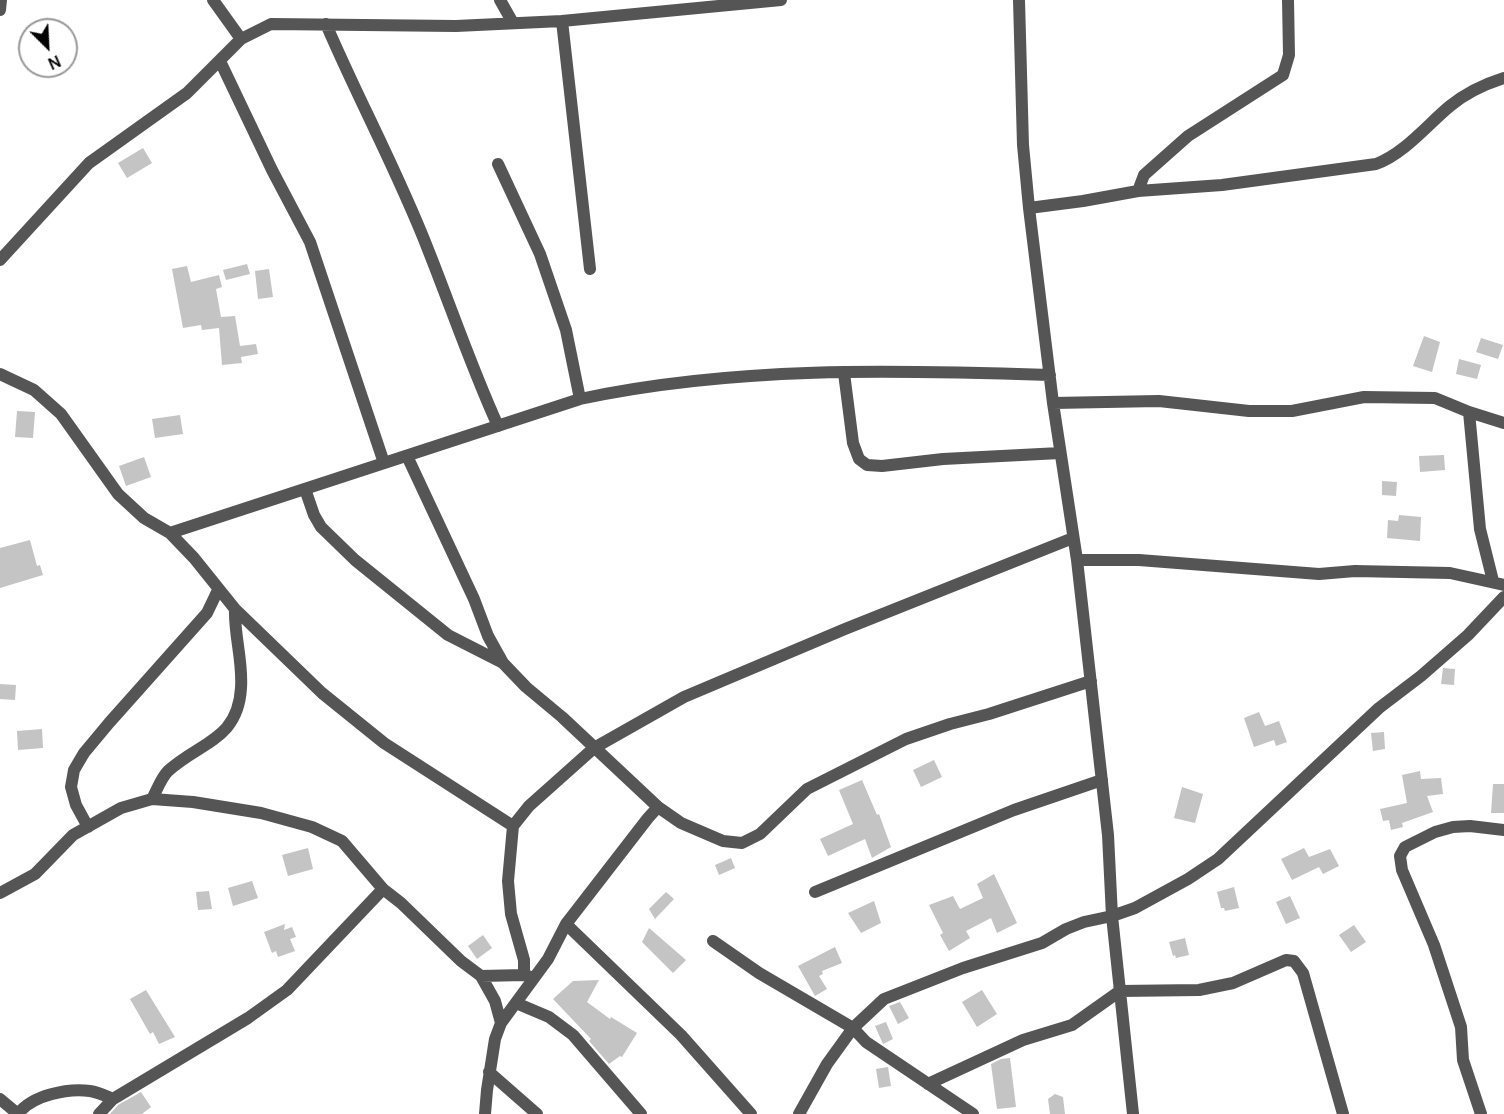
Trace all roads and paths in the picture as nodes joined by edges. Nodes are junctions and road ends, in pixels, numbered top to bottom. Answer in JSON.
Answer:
{"nodes":[{"id":1,"x":1,"y":0,"type":"edge"},
{"id":2,"x":213,"y":0,"type":"edge"},
{"id":3,"x":500,"y":0,"type":"edge"},
{"id":4,"x":781,"y":0,"type":"edge"},
{"id":5,"x":1019,"y":0,"type":"edge"},
{"id":6,"x":1287,"y":0,"type":"edge"},
{"id":7,"x":0,"y":10,"type":"edge"},
{"id":8,"x":562,"y":21,"type":"junction"},
{"id":9,"x":513,"y":23,"type":"junction"},
{"id":10,"x":326,"y":24,"type":"junction"},
{"id":11,"x":241,"y":39,"type":"junction"},
{"id":12,"x":220,"y":62,"type":"junction"},
{"id":13,"x":1504,"y":78,"type":"edge"},
{"id":14,"x":498,"y":164,"type":"dead end"},
{"id":15,"x":1138,"y":190,"type":"junction"},
{"id":16,"x":1029,"y":208,"type":"junction"},
{"id":17,"x":2,"y":252,"type":"edge"},
{"id":18,"x":590,"y":269,"type":"dead end"},
{"id":19,"x":844,"y":373,"type":"junction"},
{"id":20,"x":0,"y":374,"type":"edge"},
{"id":21,"x":1050,"y":375,"type":"junction"},
{"id":22,"x":580,"y":399,"type":"junction"},
{"id":23,"x":1053,"y":403,"type":"junction"},
{"id":24,"x":1469,"y":412,"type":"junction"},
{"id":25,"x":1504,"y":423,"type":"edge"},
{"id":26,"x":498,"y":426,"type":"junction"},
{"id":27,"x":1060,"y":453,"type":"junction"},
{"id":28,"x":406,"y":456,"type":"junction"},
{"id":29,"x":384,"y":463,"type":"junction"},
{"id":30,"x":305,"y":489,"type":"junction"},
{"id":31,"x":170,"y":534,"type":"junction"},
{"id":32,"x":1073,"y":538,"type":"junction"},
{"id":33,"x":1077,"y":560,"type":"junction"},
{"id":34,"x":1498,"y":583,"type":"edge"},
{"id":35,"x":218,"y":590,"type":"junction"},
{"id":36,"x":1504,"y":597,"type":"edge"},
{"id":37,"x":235,"y":609,"type":"junction"},
{"id":38,"x":503,"y":663,"type":"junction"},
{"id":39,"x":1091,"y":681,"type":"junction"},
{"id":40,"x":594,"y":748,"type":"junction"},
{"id":41,"x":1102,"y":780,"type":"junction"},
{"id":42,"x":152,"y":799,"type":"junction"},
{"id":43,"x":658,"y":807,"type":"junction"},
{"id":44,"x":88,"y":826,"type":"junction"},
{"id":45,"x":513,"y":826,"type":"junction"},
{"id":46,"x":1504,"y":830,"type":"edge"},
{"id":47,"x":383,"y":889,"type":"junction"},
{"id":48,"x":816,"y":892,"type":"dead end"},
{"id":49,"x":0,"y":893,"type":"edge"},
{"id":50,"x":1112,"y":916,"type":"junction"},
{"id":51,"x":566,"y":924,"type":"junction"},
{"id":52,"x":713,"y":941,"type":"dead end"},
{"id":53,"x":481,"y":976,"type":"junction"},
{"id":54,"x":529,"y":977,"type":"junction"},
{"id":55,"x":1120,"y":991,"type":"junction"},
{"id":56,"x":516,"y":1003,"type":"junction"},
{"id":57,"x":501,"y":1023,"type":"junction"},
{"id":58,"x":853,"y":1028,"type":"junction"},
{"id":59,"x":489,"y":1072,"type":"junction"},
{"id":60,"x":928,"y":1084,"type":"junction"},
{"id":61,"x":0,"y":1099,"type":"edge"},
{"id":62,"x":113,"y":1099,"type":"junction"},
{"id":63,"x":18,"y":1114,"type":"edge"},
{"id":64,"x":99,"y":1114,"type":"edge"},
{"id":65,"x":485,"y":1114,"type":"edge"},
{"id":66,"x":537,"y":1114,"type":"edge"},
{"id":67,"x":641,"y":1114,"type":"edge"},
{"id":68,"x":751,"y":1114,"type":"edge"},
{"id":69,"x":799,"y":1114,"type":"edge"},
{"id":70,"x":973,"y":1114,"type":"edge"},
{"id":71,"x":1133,"y":1114,"type":"edge"},
{"id":72,"x":1342,"y":1114,"type":"edge"},
{"id":73,"x":1481,"y":1114,"type":"edge"}],
"edges":[{"from":1,"to":7,"type":"street"},
{"from":2,"to":11,"type":"street"},
{"from":3,"to":9,"type":"street"},
{"from":4,"to":8,"type":"street"},
{"from":5,"to":16,"type":"street"},
{"from":6,"to":15,"type":"street"},
{"from":8,"to":9,"type":"street"},
{"from":8,"to":18,"type":"street"},
{"from":9,"to":10,"type":"street"},
{"from":10,"to":11,"type":"street"},
{"from":10,"to":26,"type":"street"},
{"from":11,"to":12,"type":"street"},
{"from":12,"to":17,"type":"street"},
{"from":12,"to":29,"type":"street"},
{"from":13,"to":15,"type":"street"},
{"from":14,"to":22,"type":"street"},
{"from":15,"to":16,"type":"street"},
{"from":16,"to":21,"type":"street"},
{"from":19,"to":21,"type":"street"},
{"from":19,"to":22,"type":"street"},
{"from":19,"to":27,"type":"street"},
{"from":20,"to":31,"type":"street"},
{"from":21,"to":23,"type":"street"},
{"from":22,"to":26,"type":"street"},
{"from":23,"to":24,"type":"street"},
{"from":23,"to":27,"type":"street"},
{"from":24,"to":25,"type":"street"},
{"from":24,"to":34,"type":"street"},
{"from":26,"to":28,"type":"street"},
{"from":27,"to":32,"type":"street"},
{"from":28,"to":29,"type":"street"},
{"from":28,"to":38,"type":"street"},
{"from":29,"to":30,"type":"street"},
{"from":30,"to":31,"type":"street"},
{"from":30,"to":38,"type":"street"},
{"from":31,"to":35,"type":"street"},
{"from":32,"to":33,"type":"street"},
{"from":32,"to":40,"type":"street"},
{"from":33,"to":34,"type":"street"},
{"from":33,"to":39,"type":"street"},
{"from":35,"to":37,"type":"street"},
{"from":35,"to":44,"type":"street"},
{"from":36,"to":50,"type":"street"},
{"from":37,"to":42,"type":"street"},
{"from":37,"to":45,"type":"street"},
{"from":38,"to":40,"type":"street"},
{"from":39,"to":41,"type":"street"},
{"from":39,"to":43,"type":"street"},
{"from":40,"to":43,"type":"street"},
{"from":40,"to":45,"type":"street"},
{"from":41,"to":48,"type":"street"},
{"from":41,"to":50,"type":"street"},
{"from":42,"to":44,"type":"street"},
{"from":42,"to":47,"type":"street"},
{"from":43,"to":51,"type":"street"},
{"from":44,"to":49,"type":"street"},
{"from":45,"to":54,"type":"street"},
{"from":46,"to":73,"type":"street"},
{"from":47,"to":53,"type":"street"},
{"from":47,"to":62,"type":"street"},
{"from":50,"to":55,"type":"street"},
{"from":50,"to":58,"type":"street"},
{"from":51,"to":54,"type":"street"},
{"from":51,"to":68,"type":"street"},
{"from":52,"to":58,"type":"street"},
{"from":53,"to":54,"type":"street"},
{"from":53,"to":57,"type":"street"},
{"from":54,"to":56,"type":"street"},
{"from":55,"to":60,"type":"street"},
{"from":55,"to":71,"type":"street"},
{"from":55,"to":72,"type":"street"},
{"from":56,"to":57,"type":"street"},
{"from":56,"to":67,"type":"street"},
{"from":57,"to":59,"type":"street"},
{"from":58,"to":60,"type":"street"},
{"from":58,"to":69,"type":"street"},
{"from":59,"to":65,"type":"street"},
{"from":59,"to":66,"type":"street"},
{"from":60,"to":70,"type":"street"},
{"from":61,"to":63,"type":"street"},
{"from":62,"to":63,"type":"street"},
{"from":62,"to":64,"type":"street"}]}
